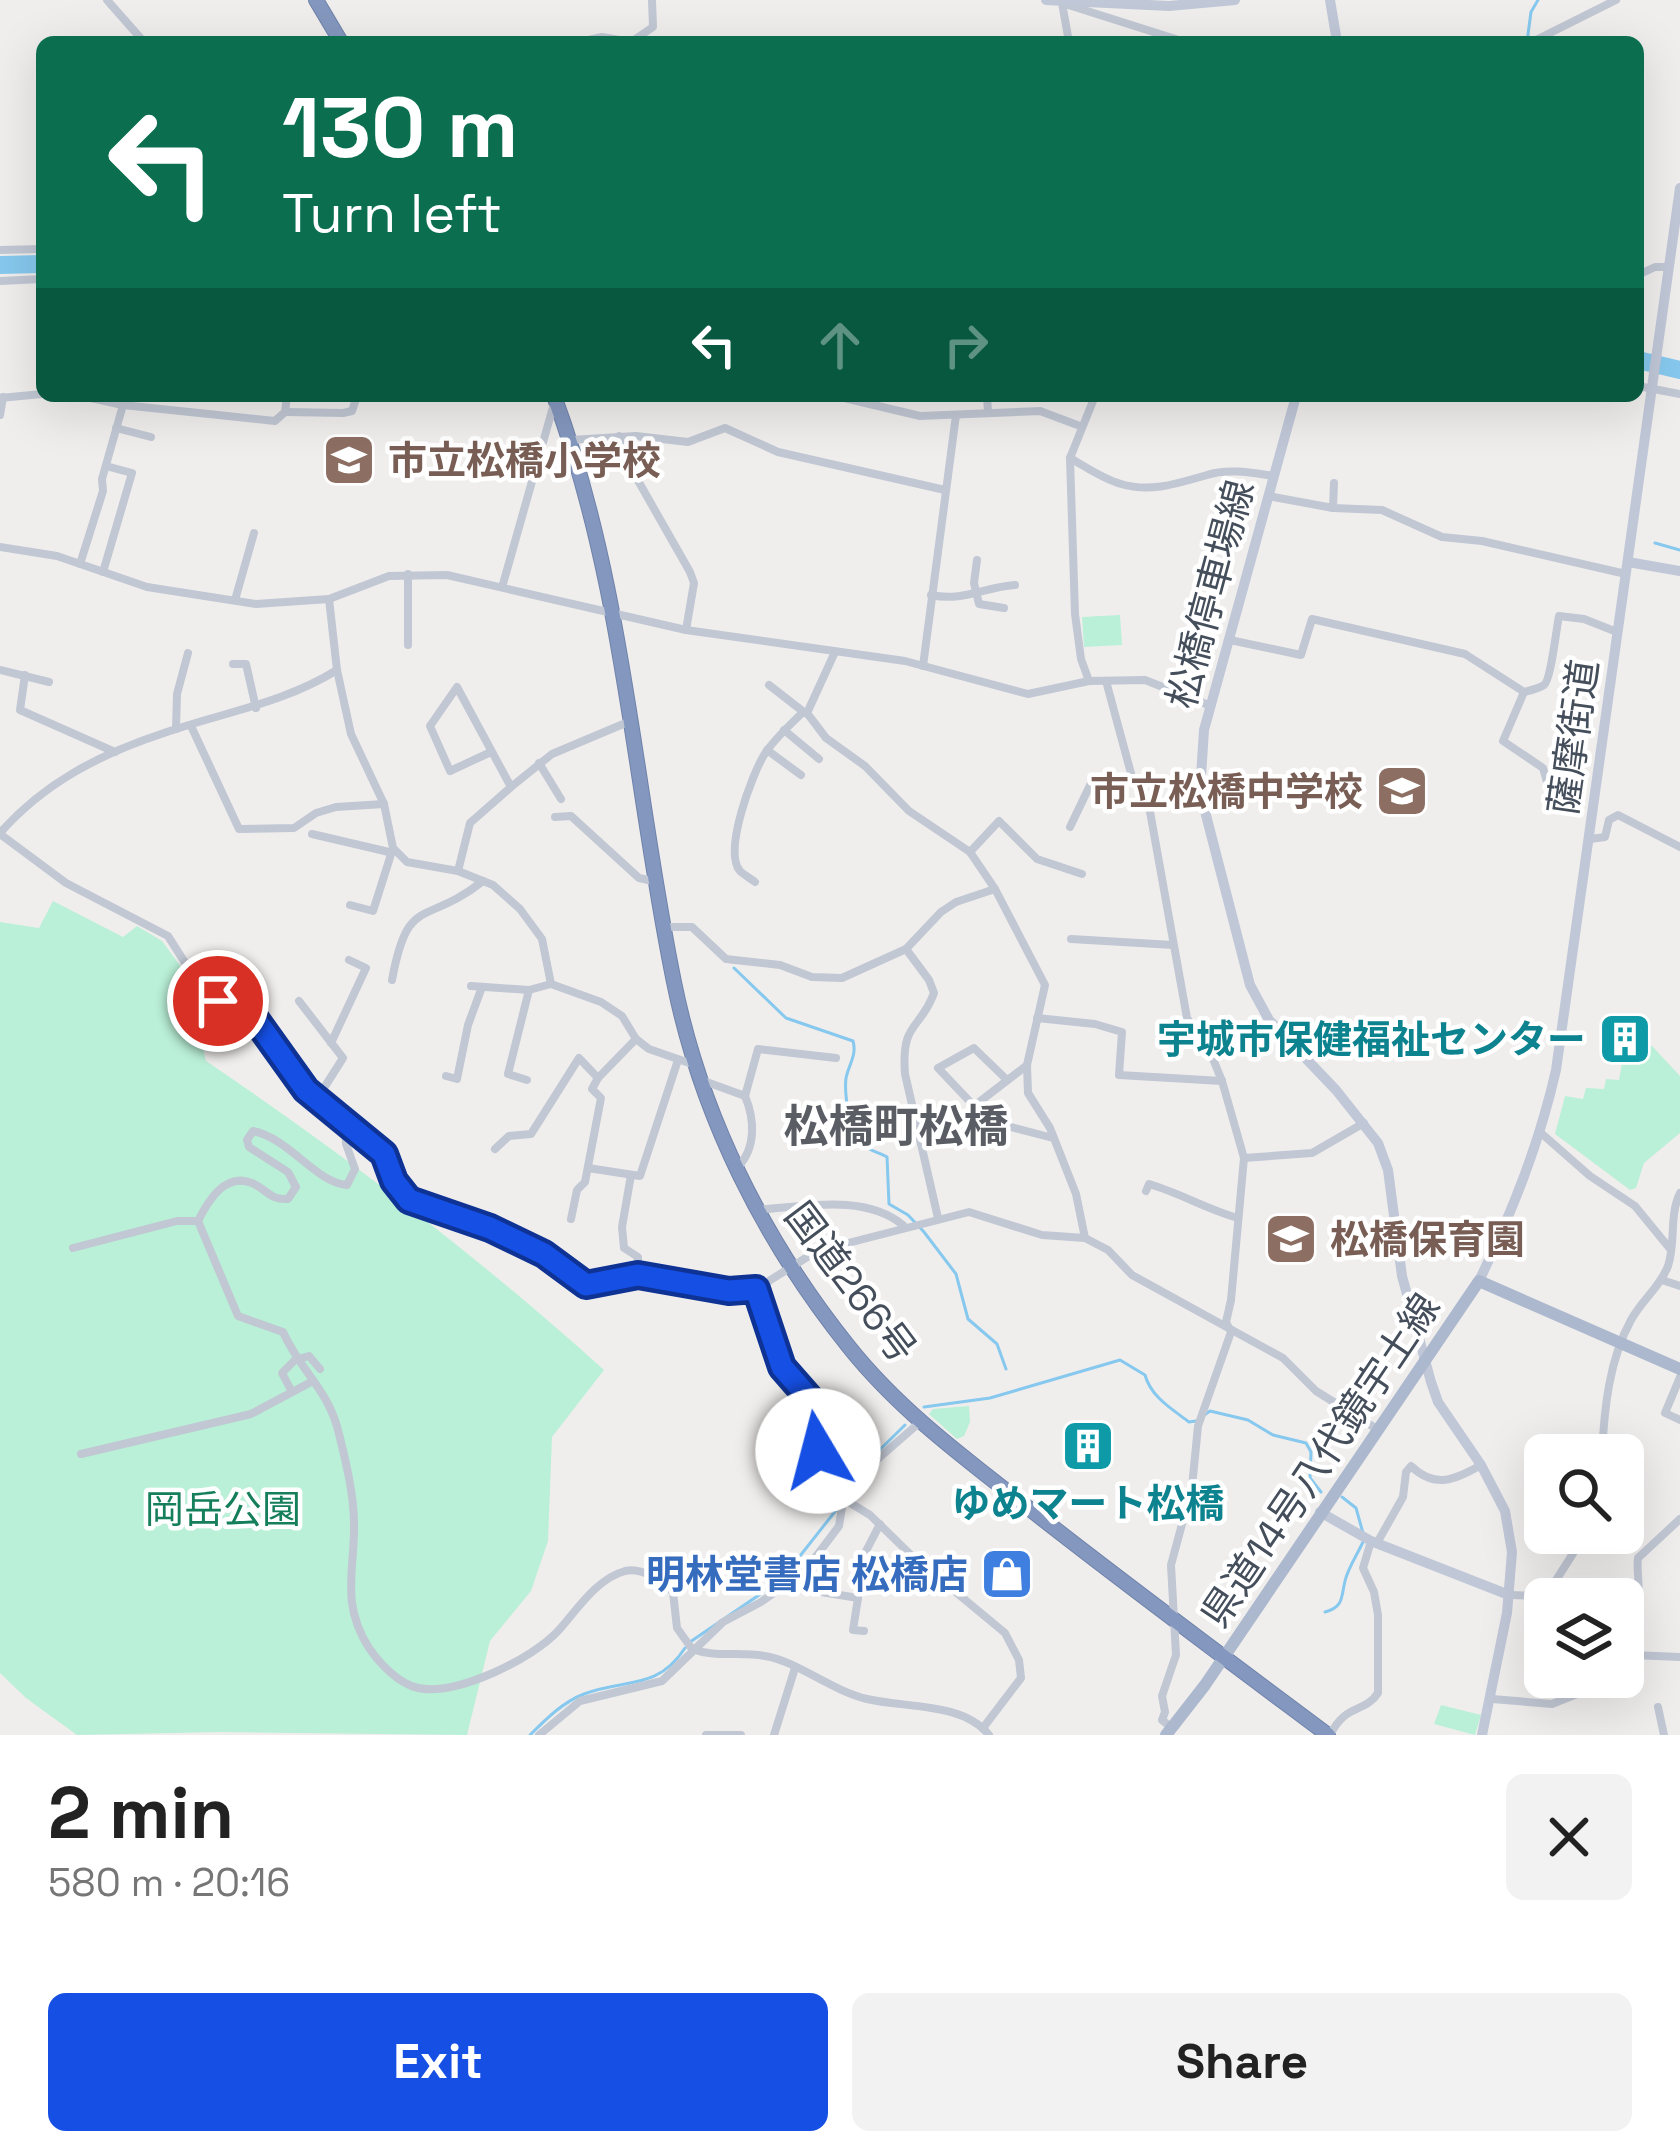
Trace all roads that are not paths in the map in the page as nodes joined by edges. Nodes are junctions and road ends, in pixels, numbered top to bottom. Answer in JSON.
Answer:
{"nodes":[{"id":1,"x":107,"y":0,"type":"edge"},
{"id":2,"x":316,"y":0,"type":"edge"},
{"id":3,"x":652,"y":0,"type":"edge"},
{"id":4,"x":1046,"y":0,"type":"edge"},
{"id":5,"x":1235,"y":0,"type":"edge"},
{"id":6,"x":1330,"y":0,"type":"edge"},
{"id":7,"x":1616,"y":0,"type":"edge"},
{"id":8,"x":1062,"y":3,"type":"junction"},
{"id":9,"x":139,"y":36,"type":"edge"},
{"id":10,"x":337,"y":36,"type":"edge"},
{"id":11,"x":639,"y":36,"type":"edge"},
{"id":12,"x":1068,"y":36,"type":"edge"},
{"id":13,"x":1166,"y":36,"type":"edge"},
{"id":14,"x":1336,"y":36,"type":"edge"},
{"id":15,"x":1543,"y":36,"type":"edge"},
{"id":16,"x":1680,"y":188,"type":"edge"},
{"id":17,"x":36,"y":249,"type":"edge"},
{"id":18,"x":0,"y":250,"type":"edge"},
{"id":19,"x":1669,"y":268,"type":"junction"},
{"id":20,"x":1644,"y":272,"type":"edge"},
{"id":21,"x":36,"y":279,"type":"edge"},
{"id":22,"x":0,"y":281,"type":"edge"},
{"id":23,"x":1647,"y":385,"type":"edge"},
{"id":24,"x":1680,"y":394,"type":"edge"},
{"id":25,"x":36,"y":395,"type":"edge"},
{"id":26,"x":2,"y":398,"type":"edge"},
{"id":27,"x":109,"y":402,"type":"edge"},
{"id":28,"x":286,"y":402,"type":"edge"},
{"id":29,"x":356,"y":402,"type":"edge"},
{"id":30,"x":554,"y":402,"type":"edge"},
{"id":31,"x":557,"y":402,"type":"edge"},
{"id":32,"x":861,"y":402,"type":"edge"},
{"id":33,"x":987,"y":402,"type":"edge"},
{"id":34,"x":1092,"y":402,"type":"edge"},
{"id":35,"x":1294,"y":402,"type":"edge"},
{"id":36,"x":122,"y":405,"type":"junction"},
{"id":37,"x":285,"y":412,"type":"junction"},
{"id":38,"x":988,"y":412,"type":"junction"},
{"id":39,"x":0,"y":415,"type":"edge"},
{"id":40,"x":956,"y":416,"type":"junction"},
{"id":41,"x":1079,"y":426,"type":"junction"},
{"id":42,"x":116,"y":428,"type":"junction"},
{"id":43,"x":151,"y":436,"type":"dead end"},
{"id":44,"x":619,"y":436,"type":"junction"},
{"id":45,"x":571,"y":440,"type":"junction"},
{"id":46,"x":1070,"y":458,"type":"junction"},
{"id":47,"x":106,"y":466,"type":"junction"},
{"id":48,"x":1274,"y":476,"type":"junction"},
{"id":49,"x":1334,"y":483,"type":"dead end"},
{"id":50,"x":945,"y":490,"type":"junction"},
{"id":51,"x":1268,"y":496,"type":"junction"},
{"id":52,"x":1334,"y":508,"type":"junction"},
{"id":53,"x":254,"y":533,"type":"dead end"},
{"id":54,"x":0,"y":547,"type":"edge"},
{"id":55,"x":976,"y":560,"type":"dead end"},
{"id":56,"x":80,"y":564,"type":"junction"},
{"id":57,"x":1627,"y":568,"type":"junction"},
{"id":58,"x":103,"y":572,"type":"junction"},
{"id":59,"x":1680,"y":572,"type":"edge"},
{"id":60,"x":408,"y":574,"type":"junction"},
{"id":61,"x":502,"y":584,"type":"junction"},
{"id":62,"x":1016,"y":585,"type":"dead end"},
{"id":63,"x":978,"y":592,"type":"junction"},
{"id":64,"x":931,"y":596,"type":"junction"},
{"id":65,"x":329,"y":599,"type":"junction"},
{"id":66,"x":235,"y":600,"type":"junction"},
{"id":67,"x":1004,"y":608,"type":"dead end"},
{"id":68,"x":612,"y":614,"type":"junction"},
{"id":69,"x":686,"y":630,"type":"junction"},
{"id":70,"x":1618,"y":632,"type":"junction"},
{"id":71,"x":1230,"y":640,"type":"junction"},
{"id":72,"x":408,"y":645,"type":"dead end"},
{"id":73,"x":835,"y":652,"type":"junction"},
{"id":74,"x":188,"y":653,"type":"dead end"},
{"id":75,"x":233,"y":664,"type":"dead end"},
{"id":76,"x":923,"y":666,"type":"junction"},
{"id":77,"x":0,"y":670,"type":"edge"},
{"id":78,"x":337,"y":670,"type":"junction"},
{"id":79,"x":25,"y":675,"type":"junction"},
{"id":80,"x":1089,"y":681,"type":"junction"},
{"id":81,"x":1106,"y":681,"type":"junction"},
{"id":82,"x":49,"y":682,"type":"dead end"},
{"id":83,"x":769,"y":685,"type":"dead end"},
{"id":84,"x":1524,"y":692,"type":"junction"},
{"id":85,"x":1211,"y":706,"type":"junction"},
{"id":86,"x":256,"y":708,"type":"junction"},
{"id":87,"x":805,"y":713,"type":"junction"},
{"id":88,"x":630,"y":721,"type":"junction"},
{"id":89,"x":191,"y":726,"type":"junction"},
{"id":90,"x":176,"y":729,"type":"junction"},
{"id":91,"x":784,"y":730,"type":"junction"},
{"id":92,"x":767,"y":750,"type":"junction"},
{"id":93,"x":115,"y":752,"type":"junction"},
{"id":94,"x":491,"y":752,"type":"junction"},
{"id":95,"x":818,"y":759,"type":"dead end"},
{"id":96,"x":539,"y":764,"type":"junction"},
{"id":97,"x":801,"y":775,"type":"dead end"},
{"id":98,"x":1132,"y":777,"type":"junction"},
{"id":99,"x":1547,"y":782,"type":"dead end"},
{"id":100,"x":511,"y":787,"type":"junction"},
{"id":101,"x":562,"y":799,"type":"dead end"},
{"id":102,"x":384,"y":804,"type":"junction"},
{"id":103,"x":555,"y":818,"type":"dead end"},
{"id":104,"x":1070,"y":826,"type":"dead end"},
{"id":105,"x":0,"y":834,"type":"edge"},
{"id":106,"x":312,"y":834,"type":"dead end"},
{"id":107,"x":1590,"y":839,"type":"junction"},
{"id":108,"x":1680,"y":847,"type":"edge"},
{"id":109,"x":391,"y":850,"type":"junction"},
{"id":110,"x":970,"y":852,"type":"junction"},
{"id":111,"x":458,"y":871,"type":"junction"},
{"id":112,"x":1082,"y":874,"type":"dead end"},
{"id":113,"x":483,"y":881,"type":"junction"},
{"id":114,"x":755,"y":882,"type":"dead end"},
{"id":115,"x":658,"y":883,"type":"junction"},
{"id":116,"x":995,"y":889,"type":"junction"},
{"id":117,"x":350,"y":905,"type":"dead end"},
{"id":118,"x":665,"y":928,"type":"junction"},
{"id":119,"x":1070,"y":939,"type":"dead end"},
{"id":120,"x":1173,"y":945,"type":"junction"},
{"id":121,"x":906,"y":949,"type":"junction"},
{"id":122,"x":349,"y":960,"type":"dead end"},
{"id":123,"x":392,"y":980,"type":"dead end"},
{"id":124,"x":550,"y":984,"type":"junction"},
{"id":125,"x":529,"y":990,"type":"junction"},
{"id":126,"x":299,"y":1001,"type":"dead end"},
{"id":127,"x":1037,"y":1018,"type":"junction"},
{"id":128,"x":637,"y":1039,"type":"junction"},
{"id":129,"x":331,"y":1043,"type":"junction"},
{"id":130,"x":836,"y":1058,"type":"dead end"},
{"id":131,"x":678,"y":1060,"type":"junction"},
{"id":132,"x":1027,"y":1065,"type":"junction"},
{"id":133,"x":698,"y":1073,"type":"junction"},
{"id":134,"x":598,"y":1078,"type":"junction"},
{"id":135,"x":1005,"y":1079,"type":"junction"},
{"id":136,"x":526,"y":1080,"type":"dead end"},
{"id":137,"x":1222,"y":1081,"type":"junction"},
{"id":138,"x":468,"y":1082,"type":"dead end"},
{"id":139,"x":745,"y":1096,"type":"junction"},
{"id":140,"x":317,"y":1100,"type":"junction"},
{"id":141,"x":974,"y":1106,"type":"junction"},
{"id":142,"x":345,"y":1122,"type":"junction"},
{"id":143,"x":1364,"y":1123,"type":"junction"},
{"id":144,"x":1541,"y":1133,"type":"junction"},
{"id":145,"x":1054,"y":1138,"type":"junction"},
{"id":146,"x":495,"y":1149,"type":"dead end"},
{"id":147,"x":1244,"y":1158,"type":"junction"},
{"id":148,"x":588,"y":1168,"type":"junction"},
{"id":149,"x":736,"y":1169,"type":"junction"},
{"id":150,"x":631,"y":1175,"type":"junction"},
{"id":151,"x":1146,"y":1191,"type":"dead end"},
{"id":152,"x":1680,"y":1193,"type":"edge"},
{"id":153,"x":756,"y":1210,"type":"junction"},
{"id":154,"x":938,"y":1218,"type":"junction"},
{"id":155,"x":1238,"y":1218,"type":"junction"},
{"id":156,"x":571,"y":1219,"type":"dead end"},
{"id":157,"x":198,"y":1220,"type":"junction"},
{"id":158,"x":913,"y":1225,"type":"junction"},
{"id":159,"x":1085,"y":1238,"type":"junction"},
{"id":160,"x":73,"y":1248,"type":"dead end"},
{"id":161,"x":1672,"y":1251,"type":"junction"},
{"id":162,"x":790,"y":1264,"type":"junction"},
{"id":163,"x":638,"y":1275,"type":"junction"},
{"id":164,"x":1662,"y":1280,"type":"junction"},
{"id":165,"x":1479,"y":1281,"type":"junction"},
{"id":166,"x":1680,"y":1286,"type":"edge"},
{"id":167,"x":756,"y":1289,"type":"junction"},
{"id":168,"x":1231,"y":1332,"type":"junction"},
{"id":169,"x":1622,"y":1344,"type":"junction"},
{"id":170,"x":1424,"y":1358,"type":"junction"},
{"id":171,"x":295,"y":1360,"type":"junction"},
{"id":172,"x":320,"y":1370,"type":"dead end"},
{"id":173,"x":1680,"y":1373,"type":"edge"},
{"id":174,"x":313,"y":1381,"type":"junction"},
{"id":175,"x":292,"y":1392,"type":"junction"},
{"id":176,"x":1680,"y":1420,"type":"edge"},
{"id":177,"x":920,"y":1422,"type":"junction"},
{"id":178,"x":1377,"y":1429,"type":"junction"},
{"id":179,"x":1603,"y":1434,"type":"edge"},
{"id":180,"x":81,"y":1454,"type":"dead end"},
{"id":181,"x":1481,"y":1465,"type":"junction"},
{"id":182,"x":843,"y":1501,"type":"junction"},
{"id":183,"x":1320,"y":1512,"type":"junction"},
{"id":184,"x":1680,"y":1519,"type":"edge"},
{"id":185,"x":880,"y":1524,"type":"junction"},
{"id":186,"x":1369,"y":1540,"type":"junction"},
{"id":187,"x":1572,"y":1554,"type":"edge"},
{"id":188,"x":930,"y":1571,"type":"junction"},
{"id":189,"x":1638,"y":1578,"type":"edge"},
{"id":190,"x":900,"y":1579,"type":"dead end"},
{"id":191,"x":814,"y":1592,"type":"dead end"},
{"id":192,"x":1509,"y":1595,"type":"junction"},
{"id":193,"x":858,"y":1598,"type":"junction"},
{"id":194,"x":1175,"y":1620,"type":"junction"},
{"id":195,"x":854,"y":1630,"type":"dead end"},
{"id":196,"x":692,"y":1649,"type":"junction"},
{"id":197,"x":1223,"y":1656,"type":"junction"},
{"id":198,"x":1644,"y":1656,"type":"edge"},
{"id":199,"x":1680,"y":1657,"type":"edge"},
{"id":200,"x":794,"y":1667,"type":"junction"},
{"id":201,"x":1567,"y":1698,"type":"edge"},
{"id":202,"x":1492,"y":1699,"type":"junction"},
{"id":203,"x":1658,"y":1707,"type":"dead end"},
{"id":204,"x":986,"y":1731,"type":"edge"},
{"id":205,"x":1169,"y":1731,"type":"edge"},
{"id":206,"x":538,"y":1735,"type":"edge"},
{"id":207,"x":706,"y":1735,"type":"edge"},
{"id":208,"x":741,"y":1735,"type":"edge"},
{"id":209,"x":774,"y":1735,"type":"edge"},
{"id":210,"x":1329,"y":1735,"type":"edge"},
{"id":211,"x":1482,"y":1735,"type":"edge"},
{"id":212,"x":1664,"y":1735,"type":"edge"}],
"edges":[{"from":1,"to":9,"type":"street"},
{"from":2,"to":10,"type":"highway"},
{"from":3,"to":11,"type":"street"},
{"from":4,"to":8,"type":"street"},
{"from":5,"to":8,"type":"street"},
{"from":6,"to":14,"type":"street"},
{"from":7,"to":15,"type":"street"},
{"from":8,"to":12,"type":"street"},
{"from":8,"to":13,"type":"street"},
{"from":16,"to":19,"type":"street","name":"薩摩街道"},
{"from":17,"to":18,"type":"street"},
{"from":19,"to":20,"type":"street"},
{"from":19,"to":23,"type":"street","name":"薩摩街道"},
{"from":21,"to":22,"type":"street"},
{"from":23,"to":24,"type":"street"},
{"from":23,"to":57,"type":"street","name":"薩摩街道"},
{"from":25,"to":26,"type":"street"},
{"from":26,"to":39,"type":"street"},
{"from":27,"to":36,"type":"street"},
{"from":28,"to":37,"type":"street"},
{"from":29,"to":37,"type":"street"},
{"from":30,"to":61,"type":"street"},
{"from":31,"to":45,"type":"highway","name":"国道266号"},
{"from":32,"to":40,"type":"street"},
{"from":33,"to":38,"type":"street"},
{"from":34,"to":41,"type":"street"},
{"from":35,"to":48,"type":"street","name":"松橋停車場線"},
{"from":36,"to":37,"type":"street"},
{"from":36,"to":42,"type":"street"},
{"from":38,"to":40,"type":"street"},
{"from":38,"to":41,"type":"street"},
{"from":40,"to":50,"type":"street"},
{"from":41,"to":46,"type":"street"},
{"from":42,"to":43,"type":"street"},
{"from":42,"to":47,"type":"street"},
{"from":44,"to":45,"type":"street"},
{"from":44,"to":50,"type":"street"},
{"from":44,"to":69,"type":"street"},
{"from":45,"to":68,"type":"highway","name":"国道266号"},
{"from":46,"to":48,"type":"street"},
{"from":46,"to":80,"type":"street"},
{"from":47,"to":56,"type":"street"},
{"from":47,"to":58,"type":"street"},
{"from":48,"to":51,"type":"street","name":"松橋停車場線"},
{"from":49,"to":52,"type":"street"},
{"from":50,"to":64,"type":"street"},
{"from":51,"to":52,"type":"street"},
{"from":51,"to":71,"type":"street","name":"松橋停車場線"},
{"from":52,"to":57,"type":"street"},
{"from":53,"to":66,"type":"street"},
{"from":54,"to":56,"type":"street"},
{"from":55,"to":63,"type":"street"},
{"from":56,"to":58,"type":"street"},
{"from":57,"to":59,"type":"street"},
{"from":57,"to":70,"type":"street","name":"薩摩街道"},
{"from":58,"to":66,"type":"street"},
{"from":60,"to":61,"type":"street"},
{"from":60,"to":65,"type":"street"},
{"from":60,"to":72,"type":"street"},
{"from":61,"to":68,"type":"street"},
{"from":62,"to":63,"type":"street"},
{"from":63,"to":64,"type":"street"},
{"from":63,"to":67,"type":"street"},
{"from":64,"to":76,"type":"street"},
{"from":65,"to":66,"type":"street"},
{"from":65,"to":78,"type":"street"},
{"from":68,"to":69,"type":"street"},
{"from":68,"to":88,"type":"highway","name":"国道266号"},
{"from":69,"to":73,"type":"street"},
{"from":70,"to":84,"type":"street"},
{"from":70,"to":107,"type":"street","name":"薩摩街道"},
{"from":71,"to":84,"type":"street"},
{"from":71,"to":85,"type":"street","name":"松橋停車場線"},
{"from":73,"to":76,"type":"street"},
{"from":73,"to":87,"type":"street"},
{"from":74,"to":90,"type":"street"},
{"from":75,"to":86,"type":"street"},
{"from":76,"to":80,"type":"street"},
{"from":77,"to":79,"type":"street"},
{"from":78,"to":86,"type":"street"},
{"from":78,"to":102,"type":"street"},
{"from":79,"to":82,"type":"street"},
{"from":79,"to":93,"type":"street"},
{"from":80,"to":81,"type":"street"},
{"from":81,"to":85,"type":"street"},
{"from":81,"to":98,"type":"street"},
{"from":83,"to":87,"type":"street"},
{"from":84,"to":99,"type":"street"},
{"from":85,"to":143,"type":"street","name":"松橋停車場線"},
{"from":86,"to":89,"type":"street"},
{"from":87,"to":91,"type":"street"},
{"from":87,"to":110,"type":"street"},
{"from":88,"to":96,"type":"street"},
{"from":88,"to":115,"type":"highway","name":"国道266号"},
{"from":89,"to":90,"type":"street"},
{"from":89,"to":102,"type":"street"},
{"from":90,"to":93,"type":"street"},
{"from":91,"to":92,"type":"street"},
{"from":91,"to":95,"type":"street"},
{"from":92,"to":97,"type":"street"},
{"from":92,"to":114,"type":"street"},
{"from":93,"to":105,"type":"street"},
{"from":94,"to":94,"type":"street"},
{"from":94,"to":100,"type":"street"},
{"from":96,"to":100,"type":"street"},
{"from":96,"to":101,"type":"street"},
{"from":98,"to":104,"type":"street"},
{"from":98,"to":120,"type":"street"},
{"from":100,"to":111,"type":"street"},
{"from":102,"to":109,"type":"street"},
{"from":103,"to":115,"type":"street"},
{"from":105,"to":140,"type":"street"},
{"from":106,"to":109,"type":"street"},
{"from":107,"to":108,"type":"street"},
{"from":107,"to":144,"type":"street","name":"薩摩街道"},
{"from":109,"to":111,"type":"street"},
{"from":109,"to":117,"type":"street"},
{"from":110,"to":112,"type":"street"},
{"from":110,"to":116,"type":"street"},
{"from":111,"to":113,"type":"street"},
{"from":113,"to":123,"type":"street"},
{"from":113,"to":124,"type":"street"},
{"from":115,"to":118,"type":"highway","name":"国道266号"},
{"from":116,"to":121,"type":"street"},
{"from":116,"to":127,"type":"street"},
{"from":118,"to":121,"type":"street"},
{"from":118,"to":133,"type":"highway","name":"国道266号"},
{"from":119,"to":120,"type":"street"},
{"from":120,"to":137,"type":"street"},
{"from":121,"to":154,"type":"street"},
{"from":122,"to":129,"type":"street"},
{"from":124,"to":125,"type":"street"},
{"from":124,"to":128,"type":"street"},
{"from":125,"to":136,"type":"street"},
{"from":125,"to":138,"type":"street"},
{"from":126,"to":129,"type":"street"},
{"from":127,"to":132,"type":"street"},
{"from":127,"to":137,"type":"street"},
{"from":128,"to":131,"type":"street"},
{"from":128,"to":134,"type":"street"},
{"from":129,"to":140,"type":"street"},
{"from":130,"to":139,"type":"street"},
{"from":131,"to":133,"type":"street"},
{"from":131,"to":150,"type":"street"},
{"from":132,"to":135,"type":"street"},
{"from":132,"to":145,"type":"street"},
{"from":133,"to":139,"type":"street"},
{"from":133,"to":149,"type":"highway","name":"国道266号"},
{"from":134,"to":146,"type":"street"},
{"from":134,"to":148,"type":"street"},
{"from":135,"to":141,"type":"street"},
{"from":135,"to":141,"type":"street"},
{"from":137,"to":147,"type":"street"},
{"from":139,"to":149,"type":"street"},
{"from":140,"to":142,"type":"street"},
{"from":141,"to":145,"type":"street"},
{"from":142,"to":157,"type":"street"},
{"from":142,"to":163,"type":"street"},
{"from":143,"to":147,"type":"street"},
{"from":143,"to":170,"type":"street","name":"松橋停車場線"},
{"from":144,"to":161,"type":"street"},
{"from":144,"to":165,"type":"street","name":"薩摩街道"},
{"from":145,"to":159,"type":"street"},
{"from":147,"to":155,"type":"street"},
{"from":148,"to":150,"type":"street"},
{"from":148,"to":156,"type":"street"},
{"from":149,"to":153,"type":"highway","name":"国道266号"},
{"from":150,"to":163,"type":"street"},
{"from":151,"to":155,"type":"street"},
{"from":152,"to":161,"type":"street"},
{"from":153,"to":158,"type":"street"},
{"from":153,"to":162,"type":"highway","name":"国道266号"},
{"from":154,"to":158,"type":"street"},
{"from":154,"to":159,"type":"street"},
{"from":155,"to":168,"type":"street"},
{"from":157,"to":160,"type":"street"},
{"from":157,"to":171,"type":"street"},
{"from":158,"to":162,"type":"street"},
{"from":159,"to":168,"type":"street"},
{"from":161,"to":164,"type":"street"},
{"from":162,"to":167,"type":"street"},
{"from":162,"to":177,"type":"highway","name":"国道266号"},
{"from":163,"to":167,"type":"street"},
{"from":164,"to":166,"type":"street"},
{"from":164,"to":169,"type":"street"},
{"from":165,"to":169,"type":"main road","name":"県道14号八代鏡宇土線"},
{"from":165,"to":170,"type":"main road","name":"県道14号八代鏡宇土線"},
{"from":167,"to":182,"type":"street"},
{"from":168,"to":178,"type":"street"},
{"from":168,"to":194,"type":"street"},
{"from":169,"to":173,"type":"main road","name":"県道14号八代鏡宇土線"},
{"from":169,"to":179,"type":"street"},
{"from":170,"to":178,"type":"main road","name":"県道14号八代鏡宇土線"},
{"from":170,"to":181,"type":"street","name":"松橋停車場線"},
{"from":171,"to":172,"type":"street"},
{"from":171,"to":174,"type":"street"},
{"from":171,"to":175,"type":"street"},
{"from":173,"to":176,"type":"street"},
{"from":174,"to":175,"type":"street"},
{"from":174,"to":196,"type":"street"},
{"from":175,"to":180,"type":"street"},
{"from":177,"to":182,"type":"street"},
{"from":177,"to":194,"type":"highway","name":"国道266号"},
{"from":178,"to":183,"type":"main road","name":"県道14号八代鏡宇土線"},
{"from":181,"to":186,"type":"street"},
{"from":181,"to":192,"type":"street","name":"松橋停車場線"},
{"from":182,"to":185,"type":"street"},
{"from":182,"to":196,"type":"street"},
{"from":183,"to":186,"type":"street"},
{"from":183,"to":197,"type":"main road","name":"県道14号八代鏡宇土線"},
{"from":184,"to":189,"type":"street"},
{"from":185,"to":188,"type":"street"},
{"from":185,"to":193,"type":"street"},
{"from":186,"to":192,"type":"street"},
{"from":186,"to":210,"type":"street"},
{"from":187,"to":192,"type":"street"},
{"from":188,"to":190,"type":"street"},
{"from":188,"to":204,"type":"street"},
{"from":191,"to":193,"type":"street"},
{"from":192,"to":202,"type":"street","name":"松橋停車場線"},
{"from":193,"to":195,"type":"street"},
{"from":194,"to":197,"type":"highway","name":"国道266号"},
{"from":194,"to":205,"type":"street"},
{"from":196,"to":200,"type":"street"},
{"from":196,"to":206,"type":"street"},
{"from":197,"to":205,"type":"main road","name":"県道14号八代鏡宇土線"},
{"from":197,"to":210,"type":"highway","name":"国道266号"},
{"from":198,"to":199,"type":"street"},
{"from":200,"to":204,"type":"street"},
{"from":200,"to":209,"type":"street"},
{"from":201,"to":202,"type":"street"},
{"from":202,"to":211,"type":"street","name":"松橋停車場線"},
{"from":203,"to":212,"type":"street"},
{"from":207,"to":208,"type":"street"}]}
